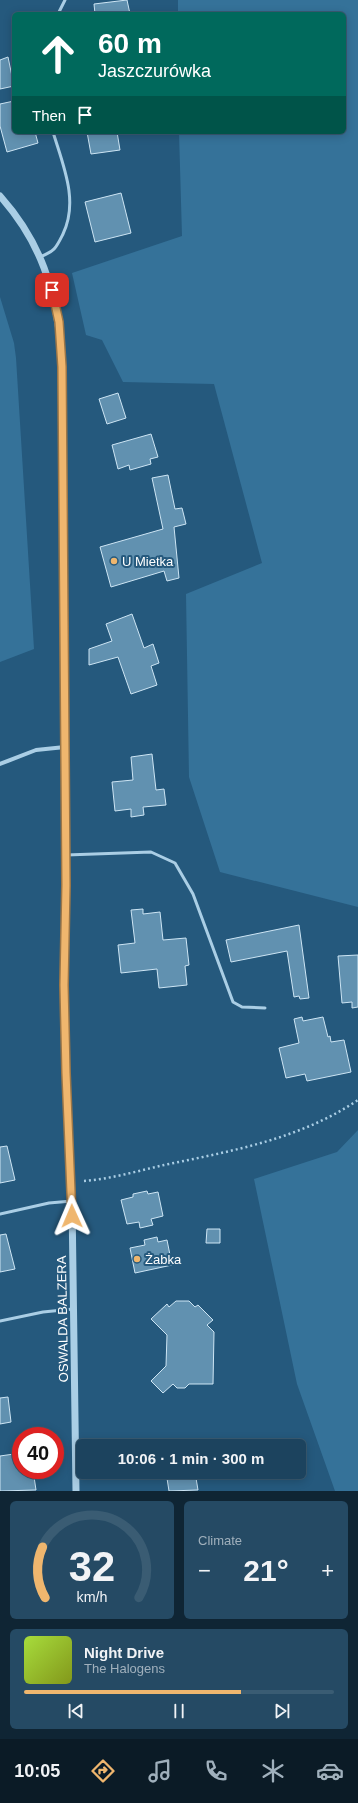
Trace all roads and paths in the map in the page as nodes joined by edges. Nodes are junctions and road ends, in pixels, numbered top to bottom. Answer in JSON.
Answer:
{"nodes":[{"id":1,"x":65,"y":0,"type":"edge"},
{"id":2,"x":59,"y":12,"type":"edge"},
{"id":3,"x":54,"y":134,"type":"edge"},
{"id":4,"x":0,"y":196,"type":"edge"},
{"id":5,"x":40,"y":257,"type":"junction"},
{"id":6,"x":66,"y":747,"type":"junction"},
{"id":7,"x":0,"y":764,"type":"edge"},
{"id":8,"x":66,"y":855,"type":"junction"},
{"id":9,"x":265,"y":1008,"type":"dead end"},
{"id":10,"x":358,"y":1100,"type":"edge"},
{"id":11,"x":71,"y":1182,"type":"junction"},
{"id":12,"x":72,"y":1201,"type":"junction"},
{"id":13,"x":0,"y":1214,"type":"edge"},
{"id":14,"x":73,"y":1309,"type":"junction"},
{"id":15,"x":0,"y":1321,"type":"edge"},
{"id":16,"x":76,"y":1491,"type":"edge"}],
"edges":[{"from":1,"to":2,"type":"lane"},
{"from":3,"to":5,"type":"lane"},
{"from":4,"to":5,"type":"street","name":"OSWALDA BALZERA"},
{"from":5,"to":6,"type":"street","name":"OSWALDA BALZERA"},
{"from":6,"to":7,"type":"street"},
{"from":6,"to":8,"type":"street","name":"OSWALDA BALZERA"},
{"from":8,"to":9,"type":"lane"},
{"from":8,"to":11,"type":"street","name":"OSWALDA BALZERA"},
{"from":10,"to":11,"type":"path"},
{"from":11,"to":12,"type":"street","name":"OSWALDA BALZERA"},
{"from":12,"to":13,"type":"lane"},
{"from":12,"to":14,"type":"street","name":"OSWALDA BALZERA"},
{"from":14,"to":15,"type":"lane"},
{"from":14,"to":16,"type":"street","name":"OSWALDA BALZERA"}]}
